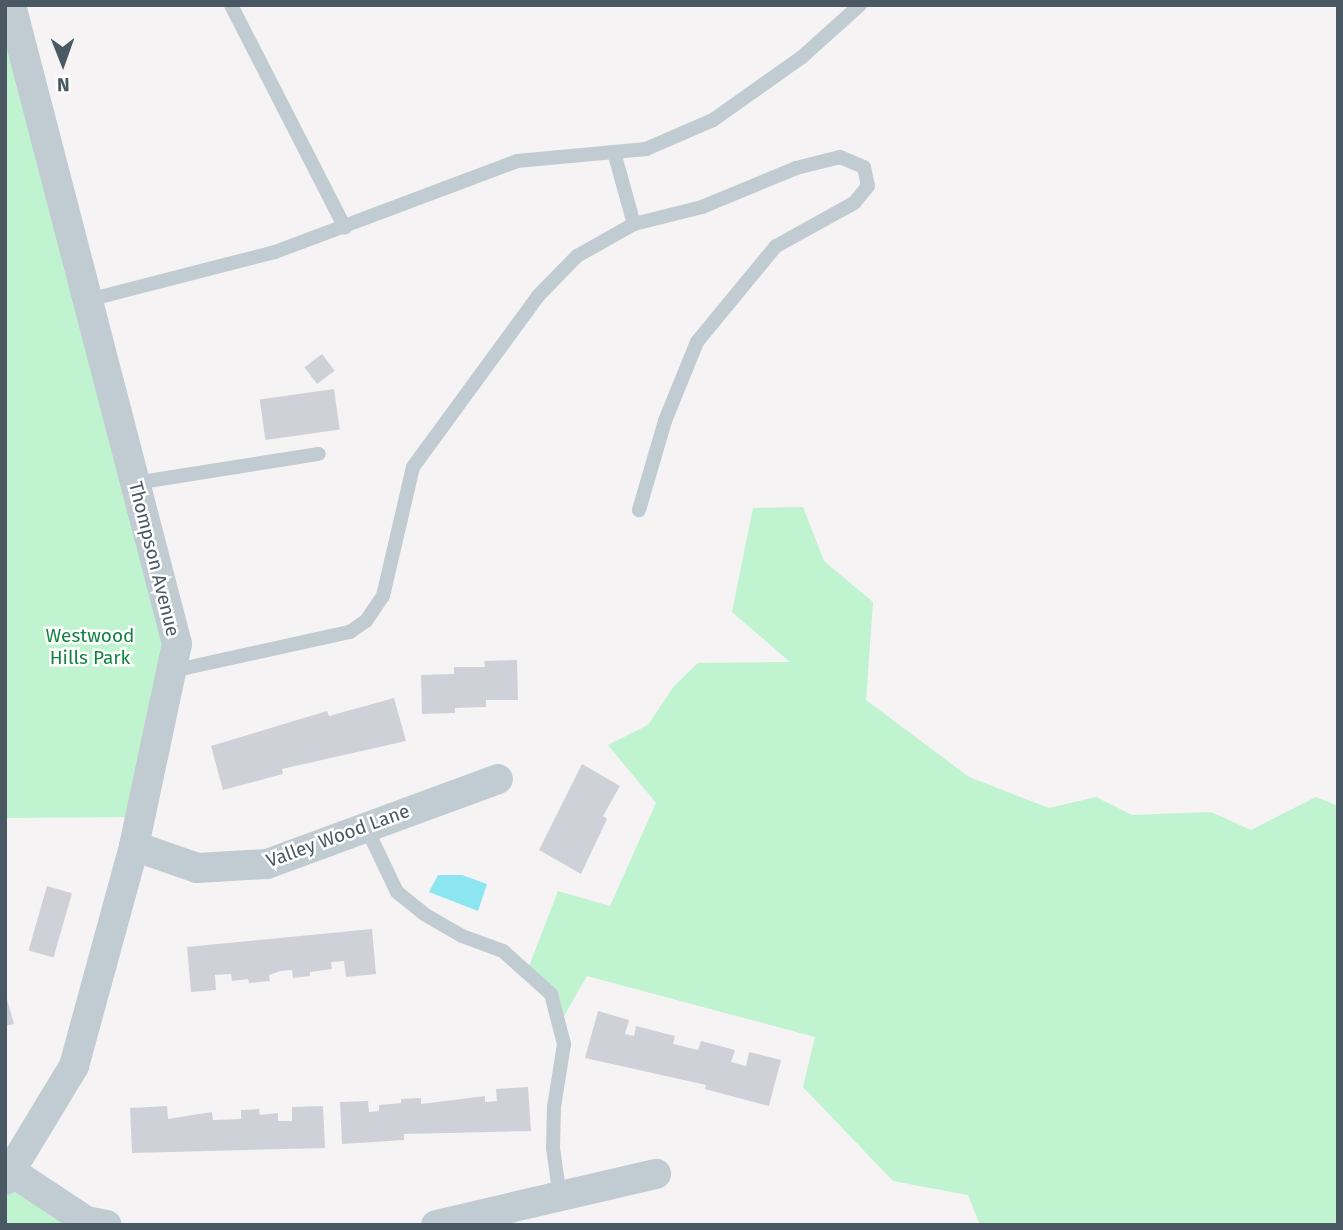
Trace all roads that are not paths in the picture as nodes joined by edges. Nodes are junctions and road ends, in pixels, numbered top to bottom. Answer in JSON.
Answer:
{"nodes":[{"id":1,"x":11,"y":5,"type":"edge"},
{"id":2,"x":231,"y":5,"type":"edge"},
{"id":3,"x":860,"y":5,"type":"edge"},
{"id":4,"x":614,"y":152,"type":"junction"},
{"id":5,"x":634,"y":224,"type":"junction"},
{"id":6,"x":345,"y":228,"type":"junction"},
{"id":7,"x":88,"y":300,"type":"junction"},
{"id":8,"x":319,"y":454,"type":"dead end"},
{"id":9,"x":135,"y":483,"type":"junction"},
{"id":10,"x":639,"y":510,"type":"dead end"},
{"id":11,"x":172,"y":671,"type":"junction"},
{"id":12,"x":498,"y":779,"type":"dead end"},
{"id":13,"x":366,"y":827,"type":"junction"},
{"id":14,"x":134,"y":846,"type":"junction"},
{"id":15,"x":656,"y":1174,"type":"dead end"},
{"id":16,"x":8,"y":1176,"type":"edge"},
{"id":17,"x":561,"y":1198,"type":"junction"},
{"id":18,"x":107,"y":1225,"type":"edge"},
{"id":19,"x":436,"y":1225,"type":"edge"}],
"edges":[{"from":1,"to":7,"type":"street","name":"Thompson Avenue"},
{"from":2,"to":6,"type":"lane"},
{"from":3,"to":4,"type":"lane"},
{"from":4,"to":5,"type":"lane"},
{"from":4,"to":6,"type":"lane"},
{"from":5,"to":10,"type":"lane"},
{"from":5,"to":11,"type":"lane"},
{"from":6,"to":7,"type":"lane"},
{"from":7,"to":9,"type":"street","name":"Thompson Avenue"},
{"from":8,"to":9,"type":"lane"},
{"from":9,"to":11,"type":"street","name":"Thompson Avenue"},
{"from":11,"to":14,"type":"street","name":"Thompson Avenue"},
{"from":12,"to":13,"type":"street","name":"Valley Wood Lane"},
{"from":13,"to":14,"type":"street","name":"Valley Wood Lane"},
{"from":13,"to":17,"type":"lane"},
{"from":14,"to":16,"type":"street","name":"Thompson Avenue"},
{"from":15,"to":17,"type":"street"},
{"from":16,"to":18,"type":"street"},
{"from":17,"to":19,"type":"street"}]}
